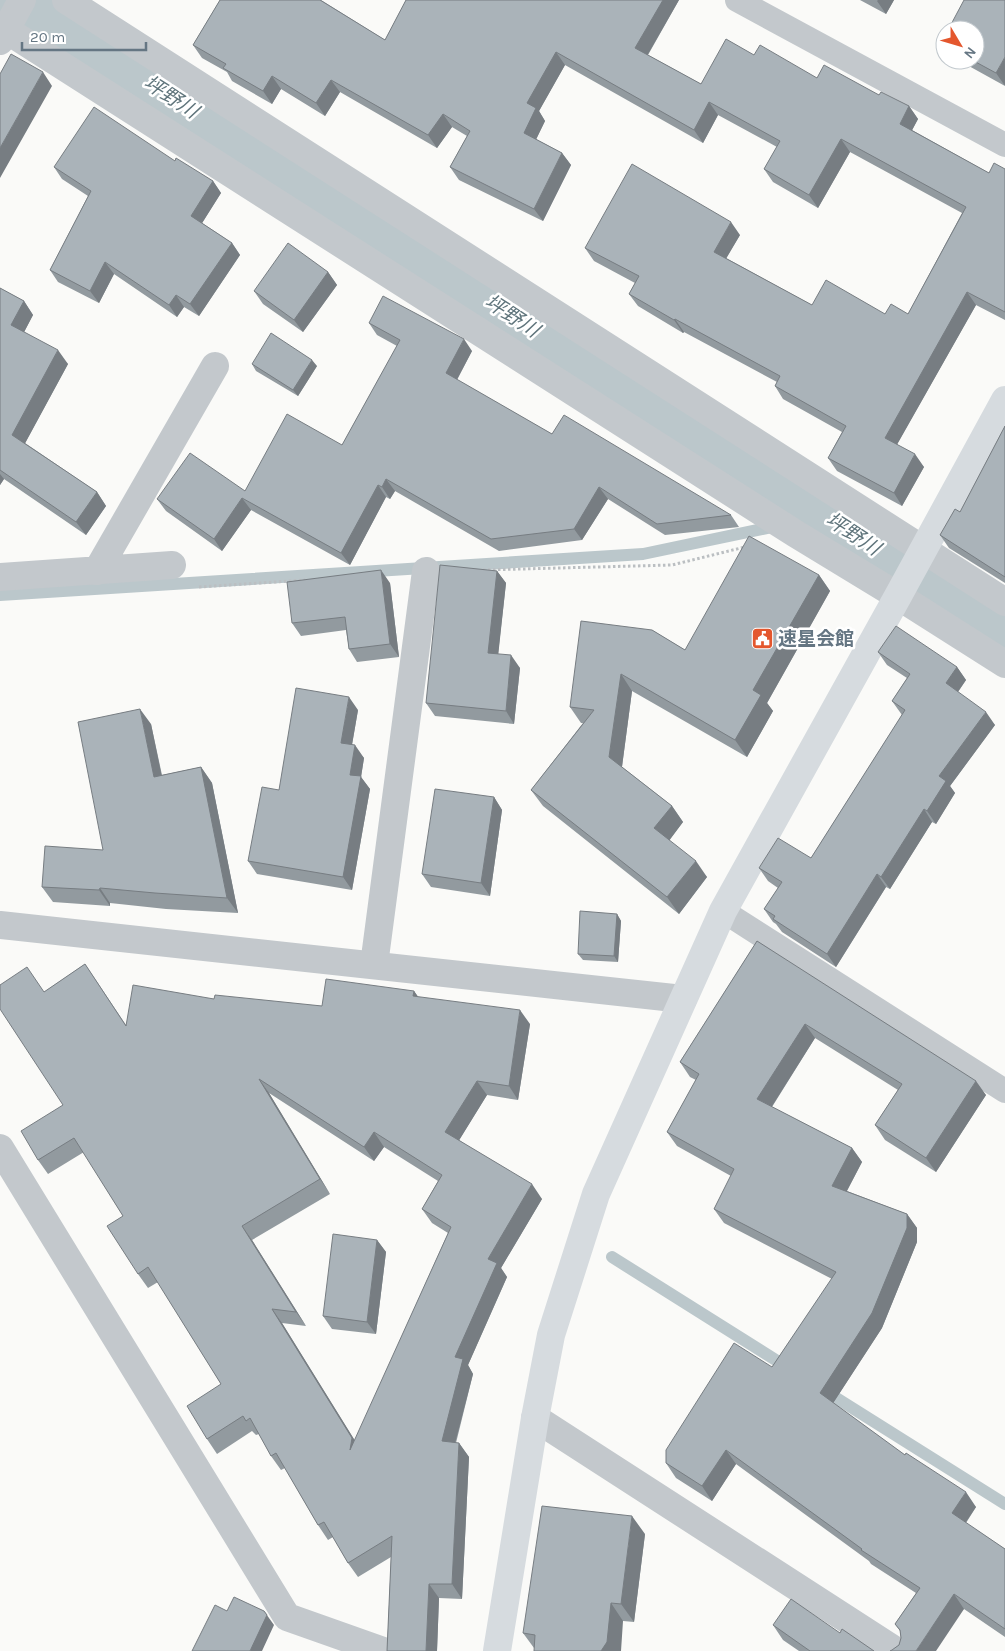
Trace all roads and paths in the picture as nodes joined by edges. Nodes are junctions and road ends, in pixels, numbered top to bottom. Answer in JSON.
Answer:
{"nodes":[{"id":1,"x":22,"y":0,"type":"edge"},
{"id":2,"x":66,"y":0,"type":"edge"},
{"id":3,"x":737,"y":0,"type":"edge"},
{"id":4,"x":2,"y":32,"type":"edge"},
{"id":5,"x":1005,"y":145,"type":"edge"},
{"id":6,"x":215,"y":366,"type":"dead end"},
{"id":7,"x":1005,"y":400,"type":"edge"},
{"id":8,"x":796,"y":534,"type":"junction"},
{"id":9,"x":924,"y":549,"type":"junction"},
{"id":10,"x":172,"y":565,"type":"dead end"},
{"id":11,"x":97,"y":571,"type":"junction"},
{"id":12,"x":426,"y":571,"type":"joint"},
{"id":13,"x":0,"y":577,"type":"edge"},
{"id":14,"x":307,"y":580,"type":"edge"},
{"id":15,"x":198,"y":588,"type":"dead end"},
{"id":16,"x":898,"y":596,"type":"junction"},
{"id":17,"x":1005,"y":602,"type":"edge"},
{"id":18,"x":1005,"y":664,"type":"edge"},
{"id":19,"x":723,"y":911,"type":"junction"},
{"id":20,"x":0,"y":925,"type":"edge"},
{"id":21,"x":374,"y":965,"type":"junction"},
{"id":22,"x":682,"y":999,"type":"junction"},
{"id":23,"x":1005,"y":1091,"type":"edge"},
{"id":24,"x":0,"y":1148,"type":"edge"},
{"id":25,"x":535,"y":1418,"type":"junction"},
{"id":26,"x":383,"y":1651,"type":"edge"},
{"id":27,"x":497,"y":1651,"type":"edge"},
{"id":28,"x":896,"y":1651,"type":"edge"}],
"edges":[{"from":1,"to":4,"type":"street"},
{"from":2,"to":9,"type":"street"},
{"from":3,"to":5,"type":"lane"},
{"from":4,"to":8,"type":"street"},
{"from":6,"to":11,"type":"street"},
{"from":7,"to":9,"type":"street"},
{"from":8,"to":12,"type":"path"},
{"from":8,"to":16,"type":"street"},
{"from":9,"to":16,"type":"street"},
{"from":9,"to":17,"type":"street"},
{"from":10,"to":11,"type":"street"},
{"from":11,"to":13,"type":"street"},
{"from":12,"to":21,"type":"street"},
{"from":14,"to":15,"type":"path"},
{"from":16,"to":18,"type":"street"},
{"from":16,"to":19,"type":"street"},
{"from":19,"to":22,"type":"street"},
{"from":19,"to":23,"type":"lane"},
{"from":20,"to":21,"type":"street"},
{"from":21,"to":22,"type":"street"},
{"from":22,"to":25,"type":"street"},
{"from":24,"to":26,"type":"street"},
{"from":25,"to":27,"type":"street"},
{"from":25,"to":28,"type":"street"}]}
